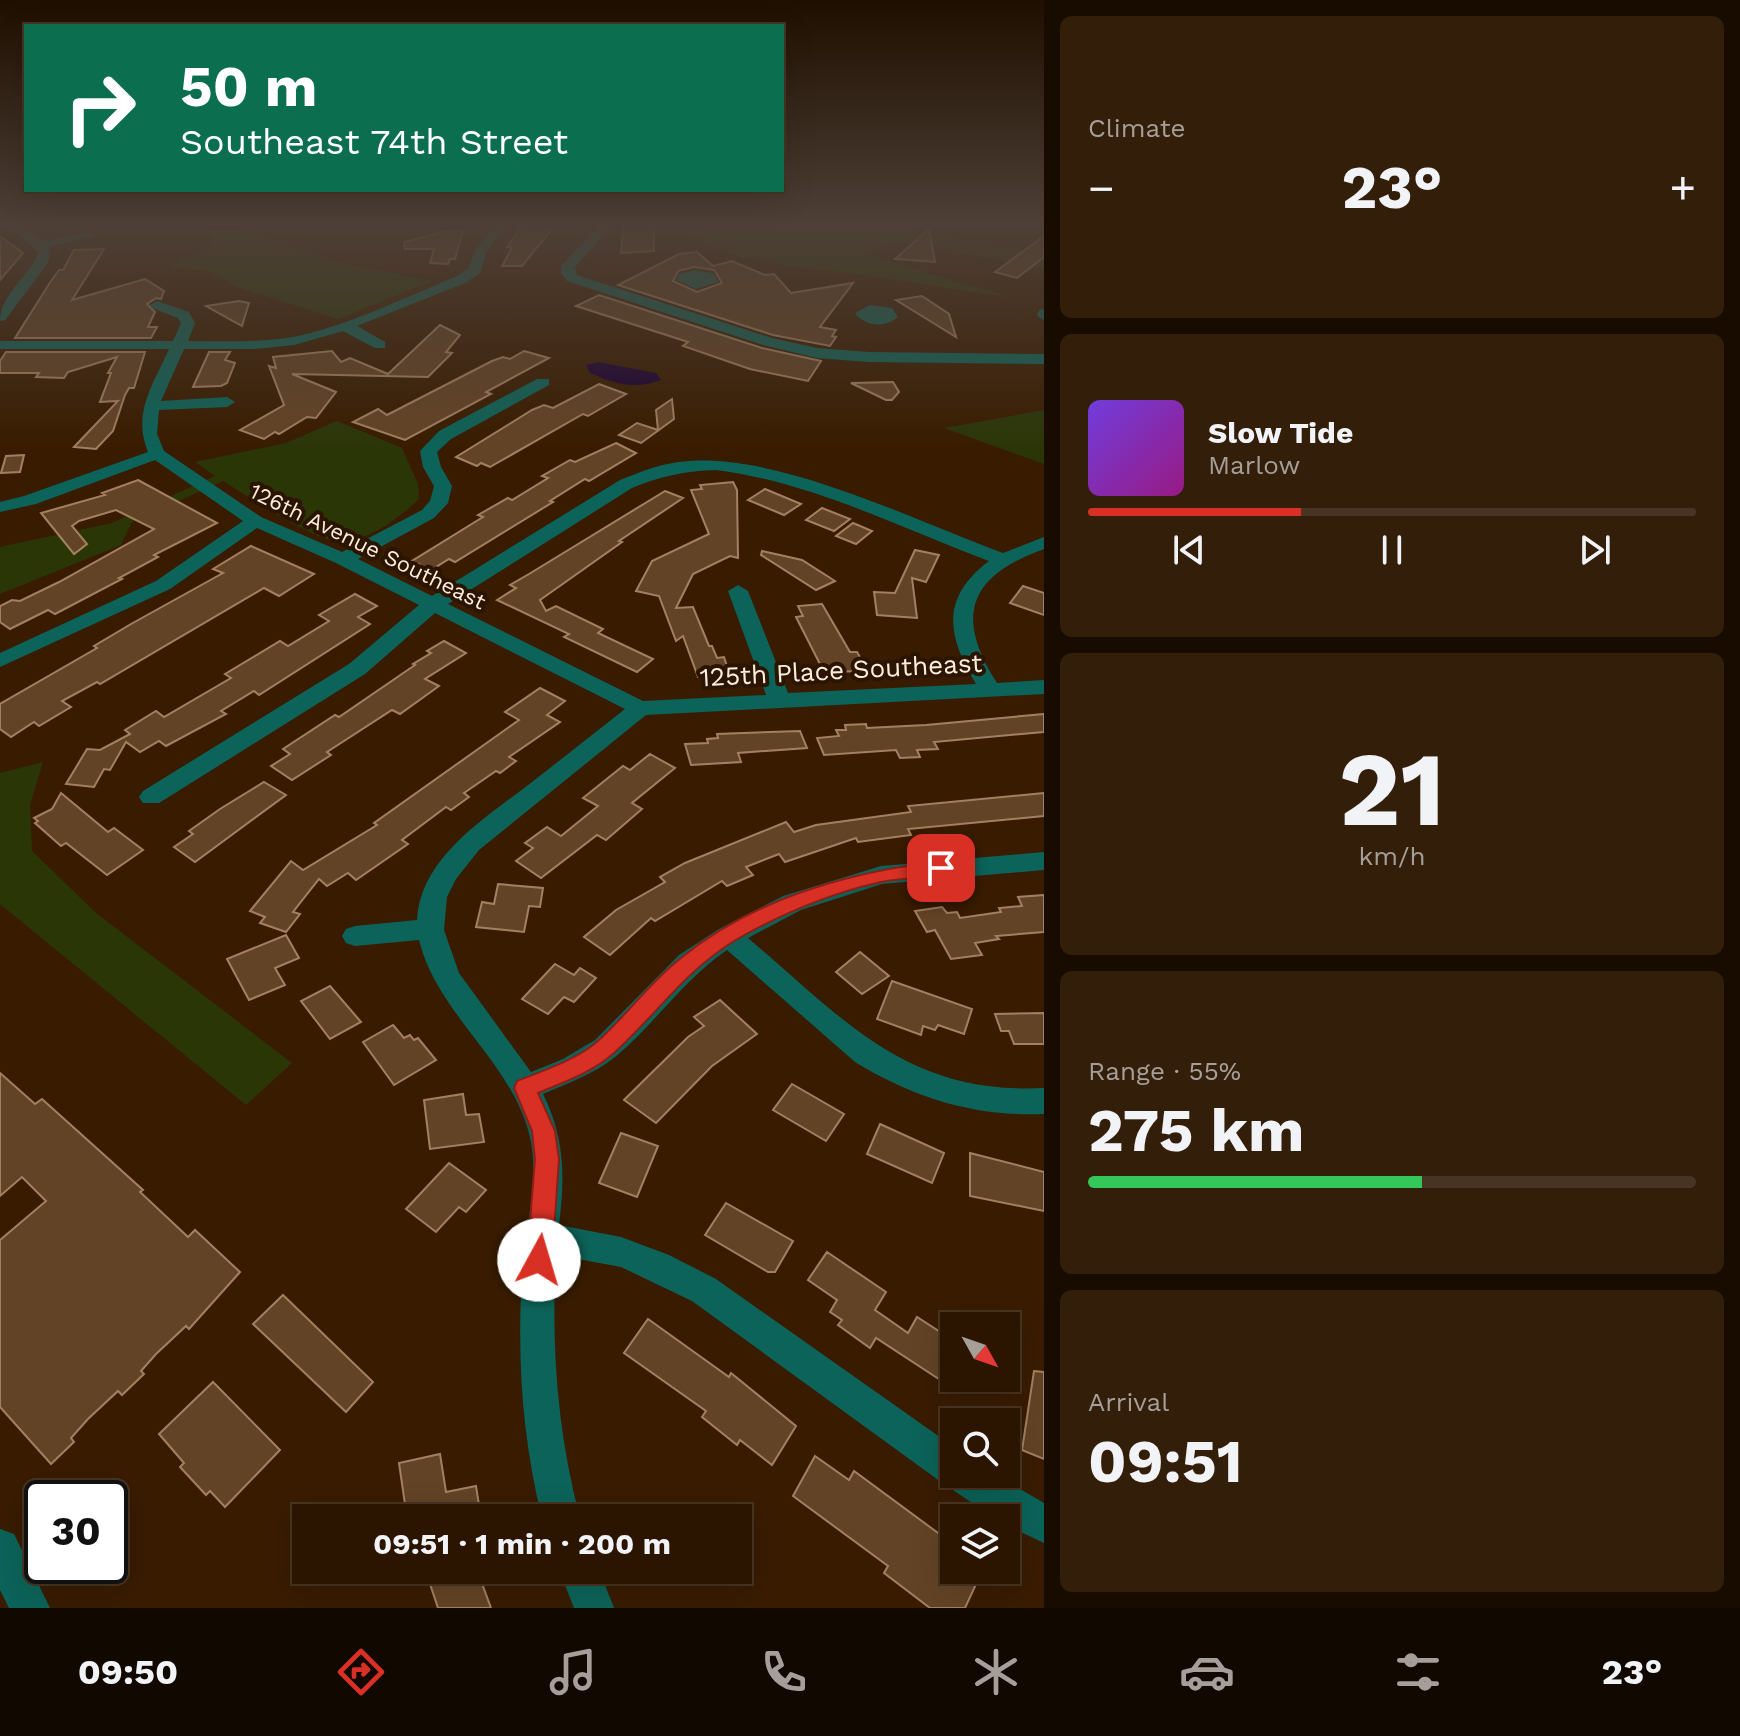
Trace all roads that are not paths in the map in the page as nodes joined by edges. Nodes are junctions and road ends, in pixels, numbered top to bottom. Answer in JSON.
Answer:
{"nodes":[{"id":1,"x":14,"y":299,"type":"edge"},
{"id":2,"x":417,"y":299,"type":"edge"},
{"id":3,"x":634,"y":299,"type":"edge"},
{"id":4,"x":664,"y":299,"type":"edge"},
{"id":5,"x":157,"y":305,"type":"dead end"},
{"id":6,"x":653,"y":305,"type":"junction"},
{"id":7,"x":0,"y":317,"type":"edge"},
{"id":8,"x":872,"y":320,"type":"dead end"},
{"id":9,"x":345,"y":326,"type":"junction"},
{"id":10,"x":0,"y":345,"type":"edge"},
{"id":11,"x":380,"y":345,"type":"dead end"},
{"id":12,"x":178,"y":346,"type":"junction"},
{"id":13,"x":869,"y":357,"type":"junction"},
{"id":14,"x":1044,"y":359,"type":"edge"},
{"id":15,"x":543,"y":382,"type":"dead end"},
{"id":16,"x":227,"y":402,"type":"dead end"},
{"id":17,"x":151,"y":406,"type":"junction"},
{"id":18,"x":157,"y":454,"type":"junction"},
{"id":19,"x":0,"y":507,"type":"edge"},
{"id":20,"x":255,"y":521,"type":"junction"},
{"id":21,"x":1044,"y":543,"type":"edge"},
{"id":22,"x":343,"y":559,"type":"junction"},
{"id":23,"x":1002,"y":559,"type":"junction"},
{"id":24,"x":738,"y":591,"type":"dead end"},
{"id":25,"x":433,"y":604,"type":"junction"},
{"id":26,"x":0,"y":661,"type":"edge"},
{"id":27,"x":1044,"y":687,"type":"edge"},
{"id":28,"x":991,"y":690,"type":"junction"},
{"id":29,"x":780,"y":702,"type":"junction"},
{"id":30,"x":640,"y":708,"type":"junction"},
{"id":31,"x":151,"y":797,"type":"dead end"},
{"id":32,"x":1044,"y":861,"type":"edge"},
{"id":33,"x":431,"y":929,"type":"junction"},
{"id":34,"x":355,"y":936,"type":"dead end"},
{"id":35,"x":728,"y":936,"type":"junction"},
{"id":36,"x":525,"y":1088,"type":"junction"},
{"id":37,"x":1044,"y":1101,"type":"edge"},
{"id":38,"x":541,"y":1237,"type":"junction"},
{"id":39,"x":940,"y":1459,"type":"edge"},
{"id":40,"x":983,"y":1488,"type":"edge"},
{"id":41,"x":557,"y":1504,"type":"edge"},
{"id":42,"x":1044,"y":1524,"type":"edge"},
{"id":43,"x":0,"y":1548,"type":"edge"},
{"id":44,"x":585,"y":1584,"type":"edge"},
{"id":45,"x":30,"y":1608,"type":"edge"},
{"id":46,"x":594,"y":1608,"type":"edge"}],
"edges":[{"from":1,"to":7,"type":"street"},
{"from":2,"to":9,"type":"street"},
{"from":3,"to":6,"type":"street"},
{"from":4,"to":6,"type":"street"},
{"from":5,"to":12,"type":"street"},
{"from":6,"to":13,"type":"street"},
{"from":8,"to":13,"type":"street"},
{"from":9,"to":11,"type":"street"},
{"from":9,"to":12,"type":"street"},
{"from":10,"to":12,"type":"street"},
{"from":12,"to":17,"type":"street"},
{"from":13,"to":14,"type":"street"},
{"from":15,"to":22,"type":"street"},
{"from":16,"to":17,"type":"street"},
{"from":17,"to":18,"type":"street"},
{"from":18,"to":19,"type":"street"},
{"from":18,"to":20,"type":"street","name":"126th Avenue Southeast"},
{"from":20,"to":22,"type":"street","name":"126th Avenue Southeast"},
{"from":20,"to":26,"type":"street"},
{"from":21,"to":23,"type":"street"},
{"from":22,"to":25,"type":"street","name":"126th Avenue Southeast"},
{"from":23,"to":25,"type":"street"},
{"from":23,"to":28,"type":"street"},
{"from":24,"to":29,"type":"street"},
{"from":25,"to":30,"type":"street","name":"126th Avenue Southeast"},
{"from":25,"to":31,"type":"street"},
{"from":27,"to":28,"type":"street","name":"125th Place Southeast"},
{"from":28,"to":29,"type":"street","name":"125th Place Southeast"},
{"from":29,"to":30,"type":"street","name":"125th Place Southeast"},
{"from":30,"to":33,"type":"street"},
{"from":32,"to":35,"type":"street"},
{"from":33,"to":34,"type":"street"},
{"from":33,"to":36,"type":"street"},
{"from":35,"to":36,"type":"street"},
{"from":35,"to":37,"type":"street"},
{"from":36,"to":38,"type":"street"},
{"from":38,"to":39,"type":"street"},
{"from":38,"to":41,"type":"street"},
{"from":40,"to":42,"type":"street"},
{"from":43,"to":45,"type":"street"},
{"from":44,"to":46,"type":"street"}]}
